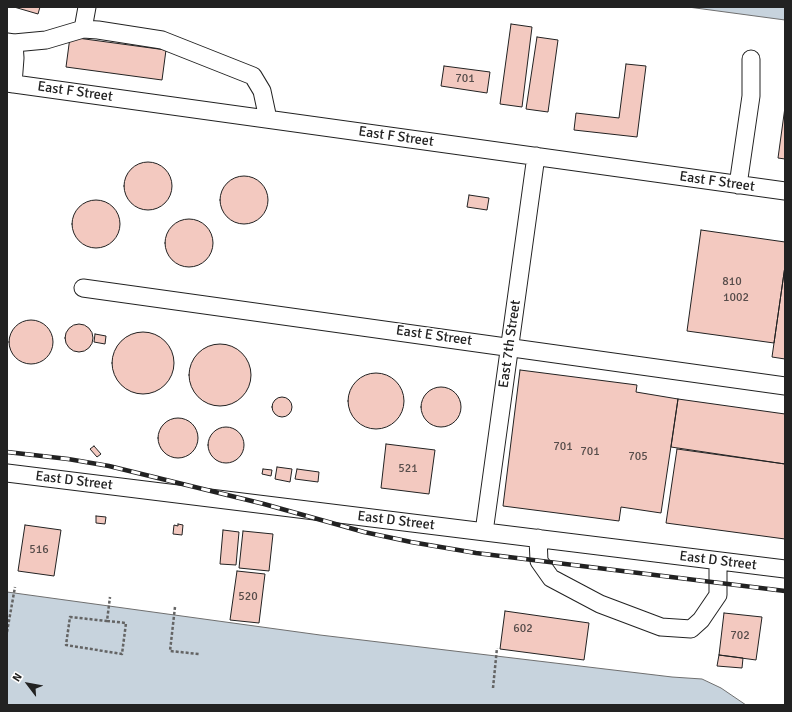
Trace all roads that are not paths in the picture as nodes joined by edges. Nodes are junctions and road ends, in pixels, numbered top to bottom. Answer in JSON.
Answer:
{"nodes":[{"id":1,"x":88,"y":7,"type":"edge"},
{"id":2,"x":83,"y":29,"type":"junction"},
{"id":3,"x":11,"y":42,"type":"edge"},
{"id":4,"x":751,"y":59,"type":"dead end"},
{"id":5,"x":10,"y":83,"type":"edge"},
{"id":6,"x":268,"y":119,"type":"junction"},
{"id":7,"x":536,"y":156,"type":"junction"},
{"id":8,"x":738,"y":185,"type":"junction"},
{"id":9,"x":785,"y":191,"type":"edge"},
{"id":10,"x":83,"y":288,"type":"dead end"},
{"id":11,"x":510,"y":347,"type":"junction"},
{"id":12,"x":785,"y":386,"type":"edge"},
{"id":13,"x":7,"y":473,"type":"edge"},
{"id":14,"x":484,"y":532,"type":"junction"},
{"id":15,"x":538,"y":538,"type":"junction"},
{"id":16,"x":718,"y":561,"type":"junction"},
{"id":17,"x":785,"y":569,"type":"edge"}],
"edges":[{"from":1,"to":2,"type":"street"},
{"from":2,"to":3,"type":"street"},
{"from":2,"to":6,"type":"street"},
{"from":3,"to":5,"type":"street"},
{"from":4,"to":8,"type":"street"},
{"from":5,"to":6,"type":"street","name":"East F Street"},
{"from":6,"to":7,"type":"street","name":"East F Street"},
{"from":7,"to":8,"type":"street","name":"East F Street"},
{"from":7,"to":11,"type":"street","name":"East 7th Street"},
{"from":8,"to":9,"type":"street","name":"East F Street"},
{"from":10,"to":11,"type":"street","name":"East E Street"},
{"from":11,"to":12,"type":"street","name":"East E Street"},
{"from":11,"to":14,"type":"street","name":"East 7th Street"},
{"from":13,"to":14,"type":"street","name":"East D Street"},
{"from":14,"to":15,"type":"street","name":"East D Street"},
{"from":15,"to":16,"type":"street","name":"East D Street"},
{"from":15,"to":16,"type":"street"},
{"from":16,"to":17,"type":"street","name":"East D Street"}]}
